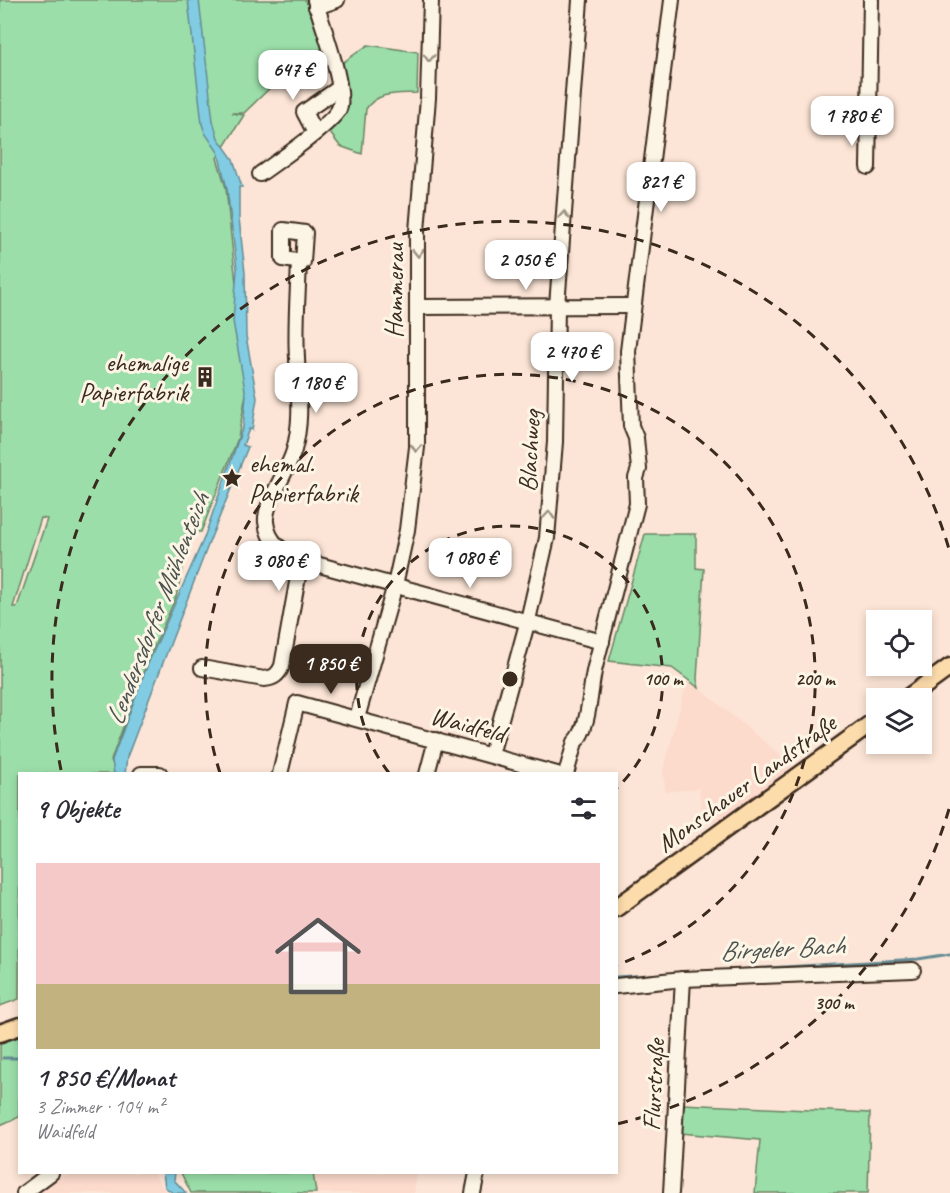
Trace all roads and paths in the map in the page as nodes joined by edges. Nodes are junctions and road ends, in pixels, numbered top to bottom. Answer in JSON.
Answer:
{"nodes":[{"id":1,"x":338,"y":0,"type":"edge"},
{"id":2,"x":431,"y":0,"type":"edge"},
{"id":3,"x":580,"y":0,"type":"edge"},
{"id":4,"x":672,"y":0,"type":"edge"},
{"id":5,"x":871,"y":0,"type":"edge"},
{"id":6,"x":316,"y":3,"type":"edge"},
{"id":7,"x":339,"y":88,"type":"junction"},
{"id":8,"x":315,"y":133,"type":"junction"},
{"id":9,"x":868,"y":166,"type":"dead end"},
{"id":10,"x":260,"y":174,"type":"dead end"},
{"id":11,"x":299,"y":261,"type":"dead end"},
{"id":12,"x":557,"y":306,"type":"junction"},
{"id":13,"x":633,"y":306,"type":"junction"},
{"id":14,"x":418,"y":307,"type":"junction"},
{"id":15,"x":301,"y":560,"type":"junction"},
{"id":16,"x":394,"y":585,"type":"junction"},
{"id":17,"x":528,"y":620,"type":"junction"},
{"id":18,"x":602,"y":642,"type":"junction"},
{"id":19,"x":950,"y":667,"type":"edge"},
{"id":20,"x":202,"y":668,"type":"dead end"},
{"id":21,"x":921,"y":688,"type":"edge"},
{"id":22,"x":357,"y":718,"type":"junction"},
{"id":23,"x":866,"y":727,"type":"edge"},
{"id":24,"x":436,"y":740,"type":"junction"},
{"id":25,"x":491,"y":755,"type":"junction"},
{"id":26,"x":280,"y":772,"type":"edge"},
{"id":27,"x":428,"y":772,"type":"edge"},
{"id":28,"x":549,"y":772,"type":"edge"},
{"id":29,"x":567,"y":772,"type":"edge"},
{"id":30,"x":618,"y":907,"type":"edge"},
{"id":31,"x":913,"y":970,"type":"dead end"},
{"id":32,"x":683,"y":979,"type":"junction"},
{"id":33,"x":618,"y":986,"type":"edge"},
{"id":34,"x":18,"y":1027,"type":"edge"},
{"id":35,"x":0,"y":1033,"type":"edge"},
{"id":36,"x":50,"y":1174,"type":"edge"},
{"id":37,"x":477,"y":1174,"type":"edge"},
{"id":38,"x":24,"y":1193,"type":"edge"},
{"id":39,"x":473,"y":1193,"type":"edge"},
{"id":40,"x":671,"y":1193,"type":"edge"}],
"edges":[{"from":1,"to":6,"type":"street"},
{"from":2,"to":14,"type":"street","name":"Hammerau","one_way":true},
{"from":12,"to":3,"type":"street","name":"Blachweg","one_way":true},
{"from":4,"to":13,"type":"street"},
{"from":5,"to":9,"type":"street"},
{"from":6,"to":7,"type":"street"},
{"from":7,"to":8,"type":"street"},
{"from":7,"to":8,"type":"street"},
{"from":8,"to":10,"type":"street"},
{"from":11,"to":15,"type":"street"},
{"from":12,"to":13,"type":"street"},
{"from":12,"to":14,"type":"street"},
{"from":17,"to":12,"type":"street","name":"Blachweg","one_way":true},
{"from":13,"to":18,"type":"street"},
{"from":14,"to":16,"type":"street","name":"Hammerau","one_way":true},
{"from":15,"to":16,"type":"street"},
{"from":15,"to":20,"type":"street"},
{"from":16,"to":17,"type":"street"},
{"from":16,"to":22,"type":"street","name":"Hammerau"},
{"from":17,"to":18,"type":"street"},
{"from":17,"to":25,"type":"street","name":"Blachweg"},
{"from":18,"to":29,"type":"street"},
{"from":19,"to":21,"type":"main road"},
{"from":22,"to":24,"type":"street","name":"Waidfeld"},
{"from":22,"to":26,"type":"street","name":"Waidfeld"},
{"from":23,"to":30,"type":"main road","name":"Monschauer Landstraße"},
{"from":24,"to":25,"type":"street","name":"Waidfeld"},
{"from":24,"to":27,"type":"street"},
{"from":25,"to":28,"type":"street","name":"Waidfeld"},
{"from":31,"to":32,"type":"street"},
{"from":32,"to":33,"type":"street"},
{"from":32,"to":40,"type":"street","name":"Flurstraße"},
{"from":34,"to":35,"type":"main road"},
{"from":36,"to":38,"type":"street"},
{"from":37,"to":39,"type":"street"}]}
